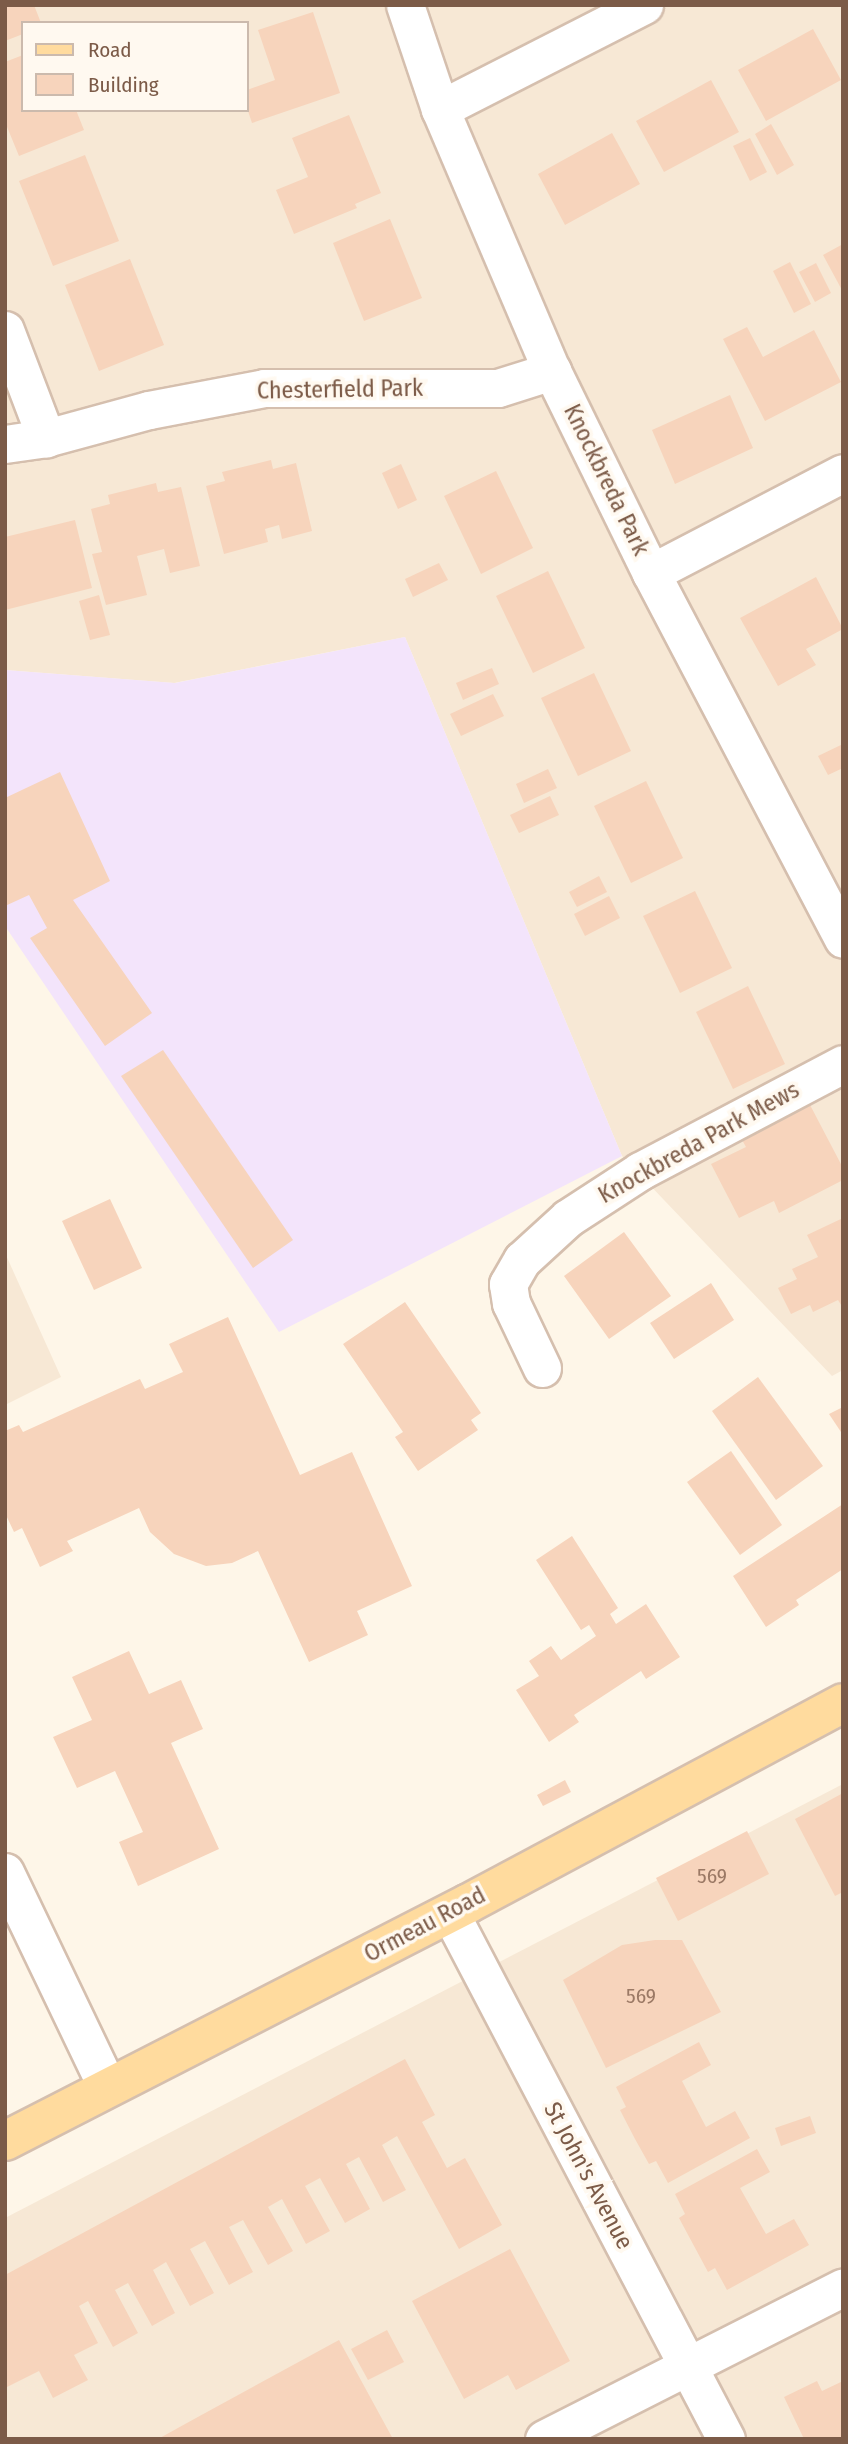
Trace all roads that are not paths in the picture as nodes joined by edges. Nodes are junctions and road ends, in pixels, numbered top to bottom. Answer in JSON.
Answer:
{"nodes":[{"id":1,"x":405,"y":5,"type":"edge"},
{"id":2,"x":644,"y":5,"type":"edge"},
{"id":3,"x":440,"y":108,"type":"junction"},
{"id":4,"x":5,"y":330,"type":"edge"},
{"id":5,"x":552,"y":371,"type":"junction"},
{"id":6,"x":46,"y":438,"type":"junction"},
{"id":7,"x":5,"y":444,"type":"edge"},
{"id":8,"x":843,"y":473,"type":"edge"},
{"id":9,"x":651,"y":573,"type":"junction"},
{"id":10,"x":843,"y":939,"type":"edge"},
{"id":11,"x":843,"y":1064,"type":"edge"},
{"id":12,"x":542,"y":1368,"type":"dead end"},
{"id":13,"x":843,"y":1703,"type":"edge"},
{"id":14,"x":5,"y":1873,"type":"edge"},
{"id":15,"x":450,"y":1913,"type":"junction"},
{"id":16,"x":108,"y":2088,"type":"junction"},
{"id":17,"x":5,"y":2141,"type":"edge"},
{"id":18,"x":843,"y":2287,"type":"edge"},
{"id":19,"x":688,"y":2365,"type":"junction"},
{"id":20,"x":544,"y":2439,"type":"edge"},
{"id":21,"x":726,"y":2439,"type":"edge"}],
"edges":[{"from":1,"to":3,"type":"street","name":"Knockbreda Park"},
{"from":2,"to":3,"type":"street"},
{"from":3,"to":5,"type":"street","name":"Knockbreda Park"},
{"from":4,"to":6,"type":"street"},
{"from":5,"to":6,"type":"street","name":"Chesterfield Park"},
{"from":5,"to":9,"type":"street","name":"Knockbreda Park"},
{"from":6,"to":7,"type":"street","name":"Chesterfield Park"},
{"from":8,"to":9,"type":"street"},
{"from":9,"to":10,"type":"street","name":"Knockbreda Park"},
{"from":11,"to":12,"type":"street","name":"Knockbreda Park Mews"},
{"from":13,"to":15,"type":"main road","name":"Ormeau Road"},
{"from":14,"to":16,"type":"street"},
{"from":15,"to":16,"type":"main road","name":"Ormeau Road"},
{"from":15,"to":19,"type":"street","name":"St John's Avenue"},
{"from":16,"to":17,"type":"main road","name":"Ormeau Road"},
{"from":18,"to":19,"type":"street"},
{"from":19,"to":20,"type":"street"},
{"from":19,"to":21,"type":"street","name":"St John's Avenue"}]}
